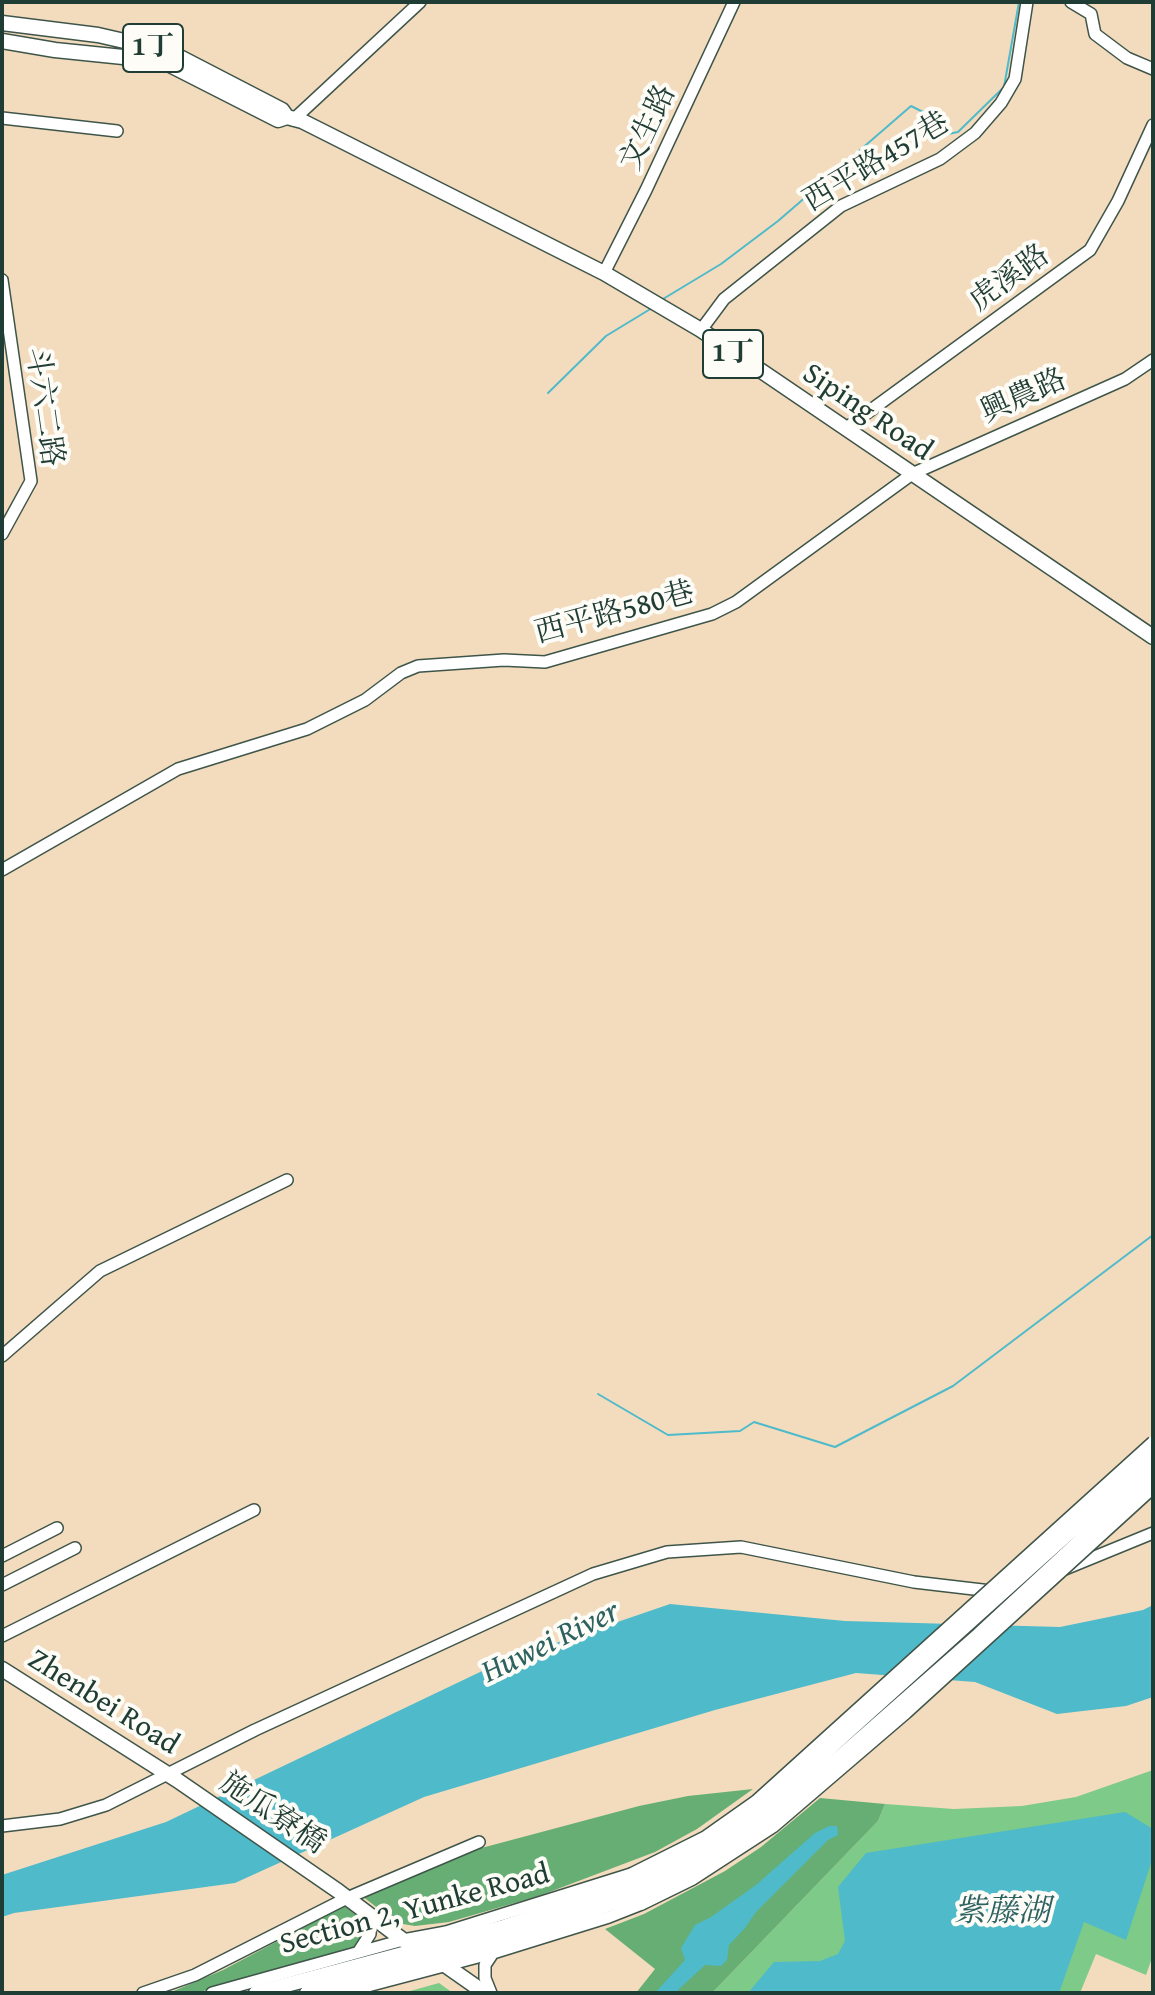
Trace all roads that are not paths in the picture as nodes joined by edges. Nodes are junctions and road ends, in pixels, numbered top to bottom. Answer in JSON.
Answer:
{"nodes":[{"id":1,"x":420,"y":2,"type":"edge"},
{"id":2,"x":734,"y":2,"type":"edge"},
{"id":3,"x":1071,"y":2,"type":"edge"},
{"id":4,"x":1026,"y":4,"type":"edge"},
{"id":5,"x":2,"y":23,"type":"edge"},
{"id":6,"x":2,"y":41,"type":"edge"},
{"id":7,"x":1153,"y":69,"type":"edge"},
{"id":8,"x":2,"y":118,"type":"edge"},
{"id":9,"x":290,"y":118,"type":"junction"},
{"id":10,"x":1153,"y":125,"type":"edge"},
{"id":11,"x":117,"y":131,"type":"dead end"},
{"id":12,"x":604,"y":273,"type":"junction"},
{"id":13,"x":2,"y":280,"type":"edge"},
{"id":14,"x":4,"y":321,"type":"edge"},
{"id":15,"x":701,"y":330,"type":"junction"},
{"id":16,"x":1153,"y":360,"type":"edge"},
{"id":17,"x":845,"y":429,"type":"junction"},
{"id":18,"x":912,"y":474,"type":"junction"},
{"id":19,"x":2,"y":534,"type":"edge"},
{"id":20,"x":1153,"y":637,"type":"edge"},
{"id":21,"x":2,"y":870,"type":"edge"},
{"id":22,"x":287,"y":1180,"type":"dead end"},
{"id":23,"x":2,"y":1356,"type":"edge"},
{"id":24,"x":1153,"y":1442,"type":"edge"},
{"id":25,"x":1153,"y":1457,"type":"edge"},
{"id":26,"x":1153,"y":1474,"type":"edge"},
{"id":27,"x":1153,"y":1488,"type":"edge"},
{"id":28,"x":254,"y":1510,"type":"dead end"},
{"id":29,"x":57,"y":1528,"type":"dead end"},
{"id":30,"x":1153,"y":1533,"type":"edge"},
{"id":31,"x":75,"y":1548,"type":"dead end"},
{"id":32,"x":2,"y":1556,"type":"edge"},
{"id":33,"x":2,"y":1585,"type":"edge"},
{"id":34,"x":2,"y":1636,"type":"edge"},
{"id":35,"x":2,"y":1669,"type":"edge"},
{"id":36,"x":172,"y":1778,"type":"junction"},
{"id":37,"x":2,"y":1826,"type":"edge"},
{"id":38,"x":479,"y":1842,"type":"dead end"},
{"id":39,"x":637,"y":1889,"type":"junction"},
{"id":40,"x":343,"y":1894,"type":"junction"},
{"id":41,"x":371,"y":1915,"type":"junction"},
{"id":42,"x":403,"y":1940,"type":"junction"},
{"id":43,"x":418,"y":1948,"type":"junction"},
{"id":44,"x":358,"y":1953,"type":"junction"},
{"id":45,"x":493,"y":1953,"type":"junction"},
{"id":46,"x":440,"y":1961,"type":"junction"},
{"id":47,"x":143,"y":1993,"type":"edge"},
{"id":48,"x":212,"y":1993,"type":"edge"},
{"id":49,"x":256,"y":1993,"type":"edge"},
{"id":50,"x":307,"y":1993,"type":"edge"},
{"id":51,"x":341,"y":1993,"type":"edge"},
{"id":52,"x":488,"y":1993,"type":"edge"}],
"edges":[{"from":1,"to":9,"type":"street"},
{"from":2,"to":12,"type":"street","name":"文生路"},
{"from":3,"to":7,"type":"street"},
{"from":4,"to":15,"type":"street","name":"西平路457巷"},
{"from":5,"to":9,"type":"main road","name":"Siping Road","number":"1丁"},
{"from":6,"to":9,"type":"main road","name":"Siping Road","number":"1丁"},
{"from":8,"to":11,"type":"street"},
{"from":9,"to":12,"type":"main road","name":"Siping Road","number":"1丁"},
{"from":10,"to":17,"type":"street","name":"虎溪路"},
{"from":12,"to":15,"type":"main road","name":"Siping Road","number":"1丁"},
{"from":13,"to":14,"type":"street","name":"斗六二路"},
{"from":14,"to":19,"type":"street","name":"斗六二路"},
{"from":15,"to":17,"type":"main road","name":"Siping Road","number":"1丁"},
{"from":16,"to":18,"type":"street","name":"興農路"},
{"from":17,"to":18,"type":"main road","name":"Siping Road","number":"1丁"},
{"from":18,"to":20,"type":"main road","name":"Siping Road","number":"1丁"},
{"from":18,"to":21,"type":"street","name":"西平路580巷"},
{"from":22,"to":23,"type":"street"},
{"from":24,"to":39,"type":"street","bridge":true},
{"from":25,"to":39,"type":"main road","bridge":true},
{"from":26,"to":39,"type":"main road","bridge":true},
{"from":27,"to":39,"type":"street","bridge":true},
{"from":28,"to":34,"type":"street"},
{"from":29,"to":32,"type":"street"},
{"from":30,"to":36,"type":"street"},
{"from":31,"to":33,"type":"street"},
{"from":35,"to":36,"type":"main road","name":"Zhenbei Road"},
{"from":36,"to":37,"type":"street"},
{"from":36,"to":40,"type":"main road","name":"施瓜寮橋"},
{"from":38,"to":40,"type":"street"},
{"from":39,"to":42,"type":"street","name":"Section 2, Yunke Road"},
{"from":39,"to":43,"type":"main road","name":"Section 2, Yunke Road"},
{"from":39,"to":45,"type":"street","name":"Section 2, Yunke Road"},
{"from":39,"to":46,"type":"main road","name":"Section 2, Yunke Road"},
{"from":40,"to":41,"type":"main road","name":"施瓜寮橋"},
{"from":40,"to":47,"type":"street"},
{"from":41,"to":42,"type":"main road","name":"施瓜寮橋"},
{"from":41,"to":44,"type":"street"},
{"from":42,"to":43,"type":"main road","name":"施瓜寮橋"},
{"from":42,"to":44,"type":"street","name":"Section 2, Yunke Road"},
{"from":43,"to":46,"type":"main road","name":"施瓜寮橋"},
{"from":43,"to":49,"type":"main road","name":"Section 2, Yunke Road"},
{"from":44,"to":48,"type":"street","name":"Section 2, Yunke Road"},
{"from":45,"to":46,"type":"street","name":"Section 2, Yunke Road"},
{"from":45,"to":52,"type":"street"},
{"from":46,"to":50,"type":"main road","name":"Section 2, Yunke Road"},
{"from":46,"to":51,"type":"street","name":"Section 2, Yunke Road"},
{"from":46,"to":52,"type":"main road","name":"施瓜寮橋"}]}
